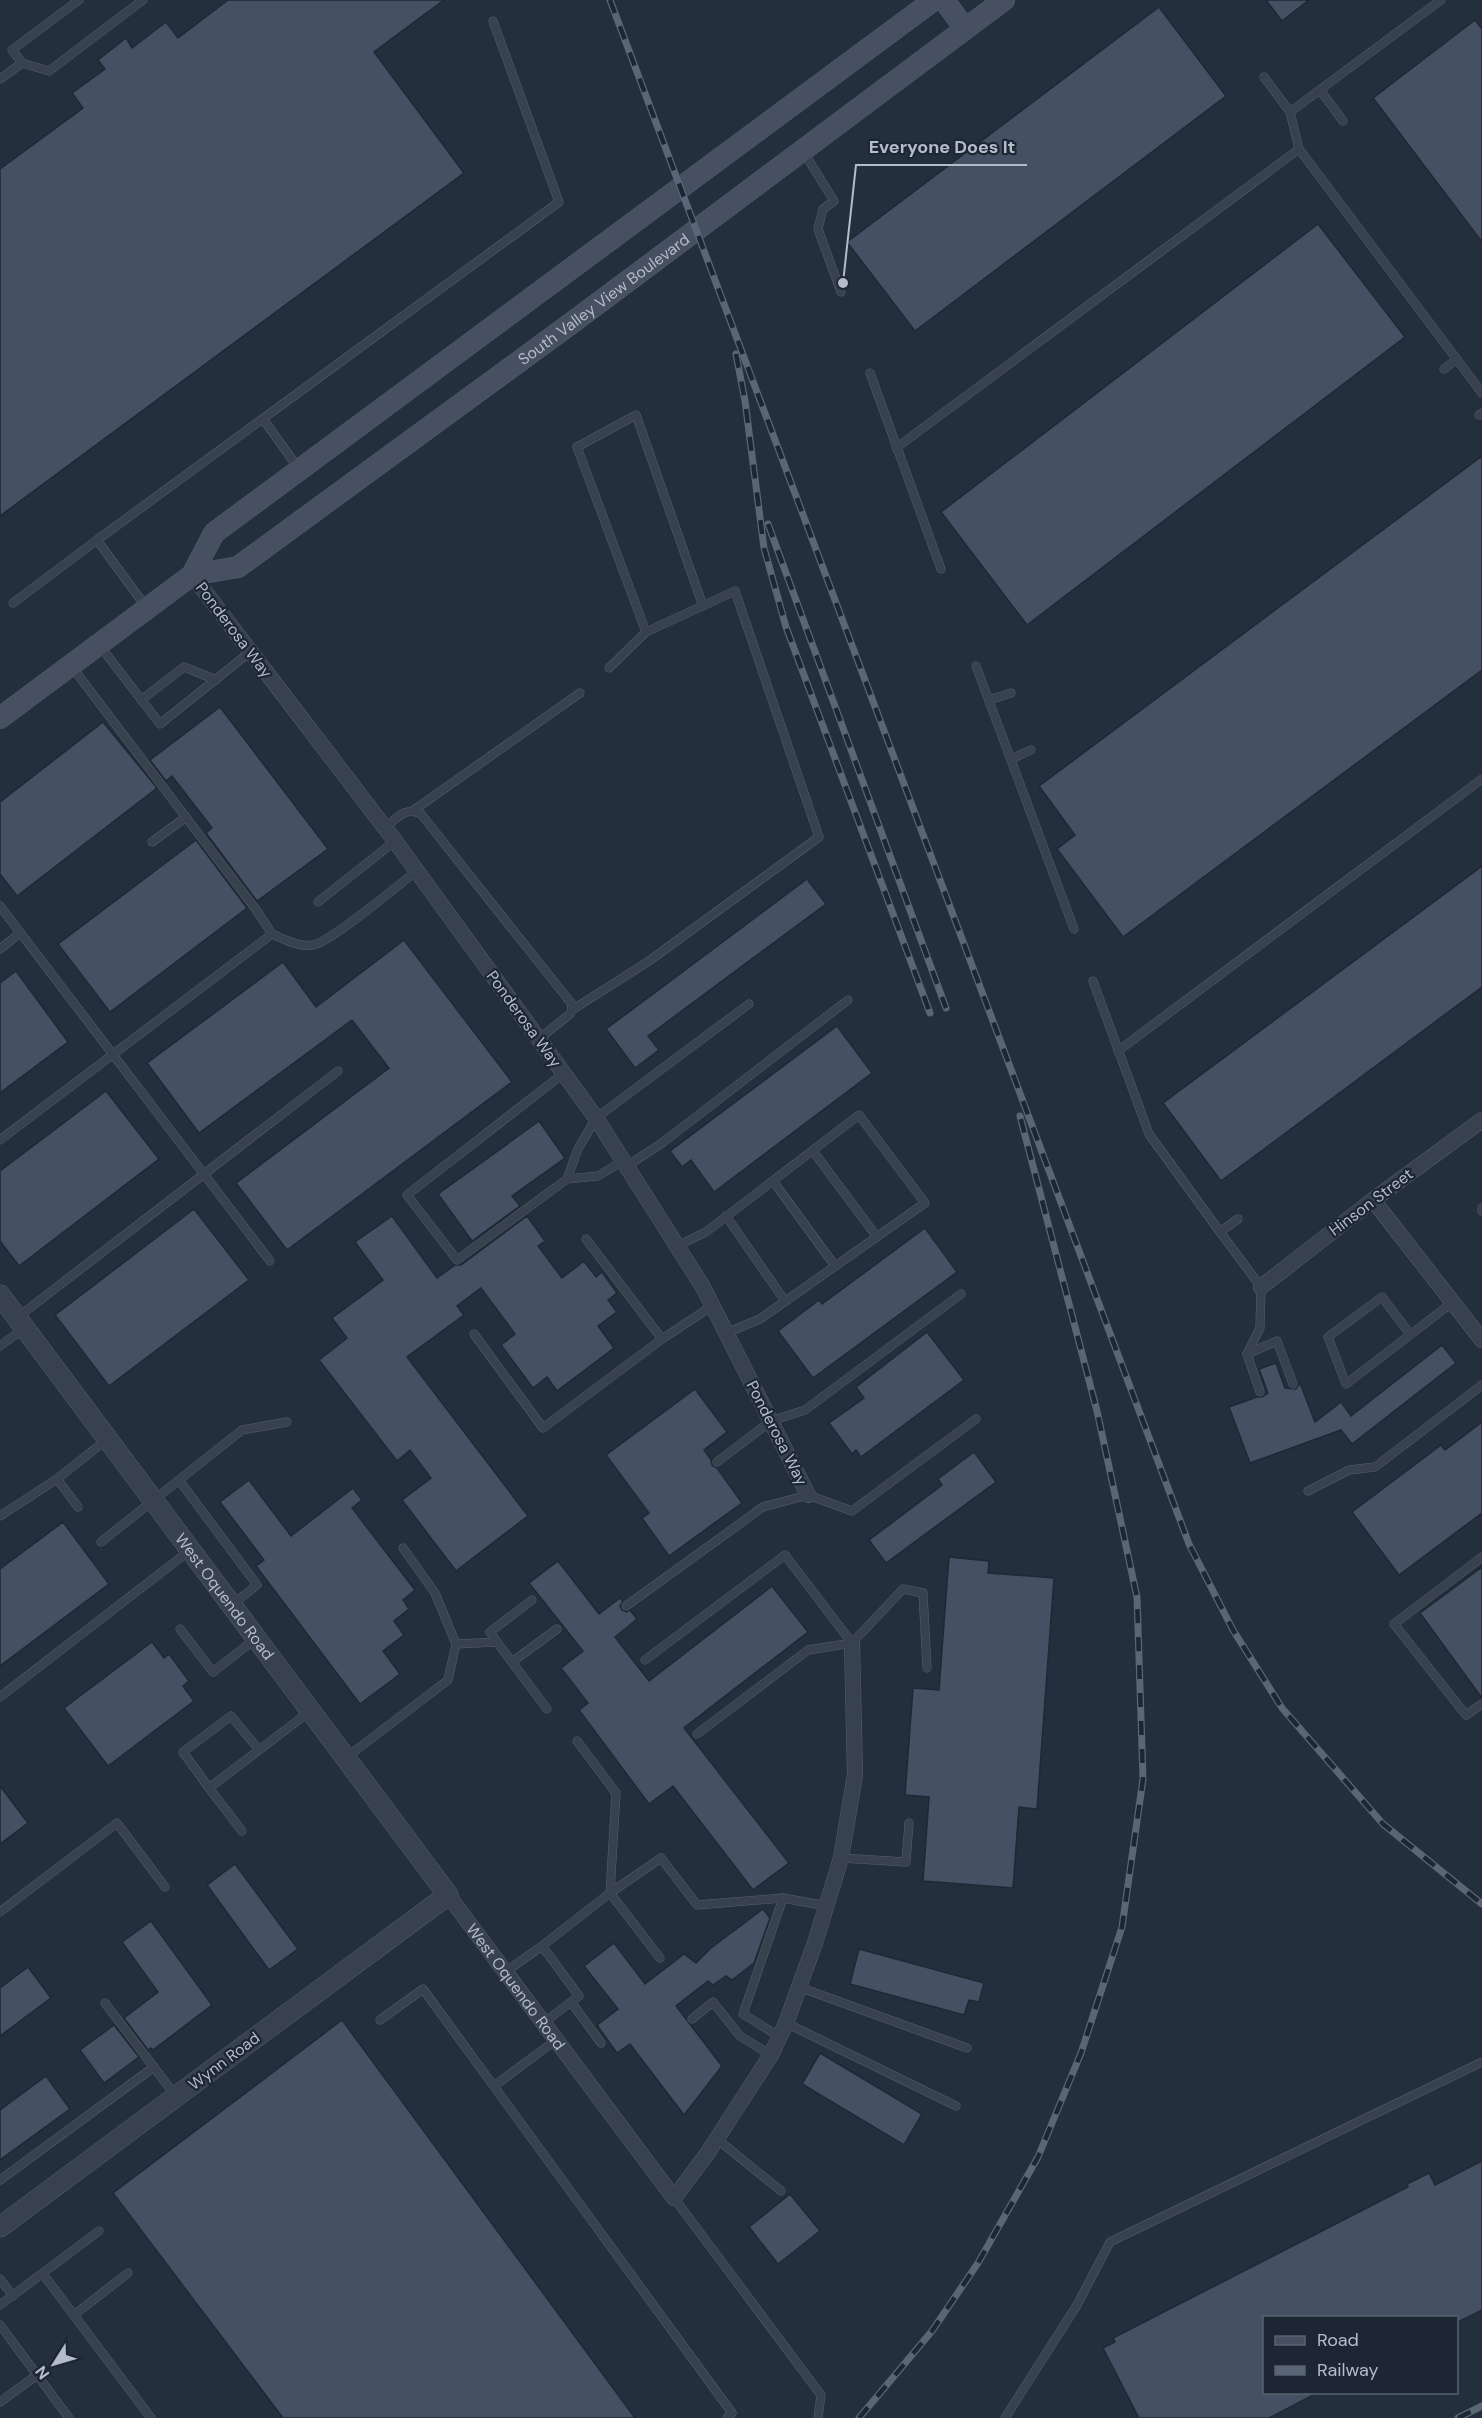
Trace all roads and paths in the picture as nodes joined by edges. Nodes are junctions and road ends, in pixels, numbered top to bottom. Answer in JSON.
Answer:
{"nodes":[{"id":1,"x":79,"y":0,"type":"edge"},
{"id":2,"x":143,"y":0,"type":"edge"},
{"id":3,"x":934,"y":0,"type":"edge"},
{"id":4,"x":944,"y":0,"type":"edge"},
{"id":5,"x":1004,"y":0,"type":"edge"},
{"id":6,"x":1442,"y":0,"type":"edge"},
{"id":7,"x":493,"y":21,"type":"dead end"},
{"id":8,"x":965,"y":29,"type":"junction"},
{"id":9,"x":22,"y":63,"type":"junction"},
{"id":10,"x":1264,"y":77,"type":"dead end"},
{"id":11,"x":0,"y":79,"type":"edge"},
{"id":12,"x":1320,"y":90,"type":"junction"},
{"id":13,"x":1290,"y":112,"type":"junction"},
{"id":14,"x":1343,"y":121,"type":"dead end"},
{"id":15,"x":802,"y":149,"type":"junction"},
{"id":16,"x":1299,"y":149,"type":"junction"},
{"id":17,"x":841,"y":292,"type":"dead end"},
{"id":18,"x":1457,"y":359,"type":"junction"},
{"id":19,"x":1444,"y":369,"type":"dead end"},
{"id":20,"x":870,"y":373,"type":"dead end"},
{"id":21,"x":1482,"y":393,"type":"edge"},
{"id":22,"x":263,"y":419,"type":"junction"},
{"id":23,"x":896,"y":448,"type":"junction"},
{"id":24,"x":300,"y":470,"type":"junction"},
{"id":25,"x":97,"y":540,"type":"junction"},
{"id":26,"x":940,"y":569,"type":"dead end"},
{"id":27,"x":192,"y":574,"type":"junction"},
{"id":28,"x":13,"y":603,"type":"dead end"},
{"id":29,"x":703,"y":606,"type":"junction"},
{"id":30,"x":147,"y":608,"type":"junction"},
{"id":31,"x":646,"y":632,"type":"junction"},
{"id":32,"x":99,"y":644,"type":"junction"},
{"id":33,"x":250,"y":652,"type":"junction"},
{"id":34,"x":71,"y":665,"type":"junction"},
{"id":35,"x":976,"y":666,"type":"dead end"},
{"id":36,"x":609,"y":668,"type":"dead end"},
{"id":37,"x":216,"y":680,"type":"junction"},
{"id":38,"x":580,"y":693,"type":"dead end"},
{"id":39,"x":1011,"y":693,"type":"dead end"},
{"id":40,"x":141,"y":700,"type":"junction"},
{"id":41,"x":989,"y":700,"type":"junction"},
{"id":42,"x":0,"y":718,"type":"edge"},
{"id":43,"x":1031,"y":750,"type":"dead end"},
{"id":44,"x":1011,"y":759,"type":"junction"},
{"id":45,"x":1482,"y":779,"type":"edge"},
{"id":46,"x":414,"y":810,"type":"junction"},
{"id":47,"x":186,"y":817,"type":"junction"},
{"id":48,"x":385,"y":828,"type":"junction"},
{"id":49,"x":395,"y":841,"type":"junction"},
{"id":50,"x":152,"y":842,"type":"dead end"},
{"id":51,"x":417,"y":871,"type":"junction"},
{"id":52,"x":318,"y":902,"type":"dead end"},
{"id":53,"x":0,"y":906,"type":"edge"},
{"id":54,"x":1074,"y":929,"type":"dead end"},
{"id":55,"x":20,"y":933,"type":"junction"},
{"id":56,"x":272,"y":934,"type":"junction"},
{"id":57,"x":0,"y":949,"type":"edge"},
{"id":58,"x":1093,"y":981,"type":"dead end"},
{"id":59,"x":848,"y":1000,"type":"dead end"},
{"id":60,"x":749,"y":1004,"type":"dead end"},
{"id":61,"x":572,"y":1010,"type":"junction"},
{"id":62,"x":539,"y":1039,"type":"junction"},
{"id":63,"x":1118,"y":1051,"type":"junction"},
{"id":64,"x":112,"y":1055,"type":"junction"},
{"id":65,"x":338,"y":1071,"type":"dead end"},
{"id":66,"x":564,"y":1073,"type":"junction"},
{"id":67,"x":596,"y":1118,"type":"junction"},
{"id":68,"x":1482,"y":1119,"type":"edge"},
{"id":69,"x":0,"y":1140,"type":"edge"},
{"id":70,"x":813,"y":1151,"type":"junction"},
{"id":71,"x":625,"y":1164,"type":"junction"},
{"id":72,"x":203,"y":1174,"type":"junction"},
{"id":73,"x":567,"y":1179,"type":"junction"},
{"id":74,"x":773,"y":1181,"type":"junction"},
{"id":75,"x":1373,"y":1200,"type":"junction"},
{"id":76,"x":726,"y":1216,"type":"junction"},
{"id":77,"x":1238,"y":1219,"type":"dead end"},
{"id":78,"x":1220,"y":1232,"type":"junction"},
{"id":79,"x":877,"y":1237,"type":"junction"},
{"id":80,"x":586,"y":1239,"type":"dead end"},
{"id":81,"x":677,"y":1246,"type":"junction"},
{"id":82,"x":270,"y":1261,"type":"dead end"},
{"id":83,"x":835,"y":1266,"type":"junction"},
{"id":84,"x":1261,"y":1287,"type":"junction"},
{"id":85,"x":961,"y":1294,"type":"dead end"},
{"id":86,"x":0,"y":1295,"type":"edge"},
{"id":87,"x":785,"y":1301,"type":"junction"},
{"id":88,"x":1453,"y":1302,"type":"junction"},
{"id":89,"x":712,"y":1305,"type":"junction"},
{"id":90,"x":20,"y":1323,"type":"junction"},
{"id":91,"x":726,"y":1332,"type":"junction"},
{"id":92,"x":474,"y":1334,"type":"dead end"},
{"id":93,"x":1410,"y":1334,"type":"junction"},
{"id":94,"x":662,"y":1339,"type":"junction"},
{"id":95,"x":1482,"y":1340,"type":"edge"},
{"id":96,"x":0,"y":1346,"type":"edge"},
{"id":97,"x":1247,"y":1354,"type":"junction"},
{"id":98,"x":1293,"y":1384,"type":"dead end"},
{"id":99,"x":1482,"y":1385,"type":"edge"},
{"id":100,"x":1260,"y":1392,"type":"dead end"},
{"id":101,"x":976,"y":1419,"type":"dead end"},
{"id":102,"x":771,"y":1421,"type":"junction"},
{"id":103,"x":287,"y":1422,"type":"dead end"},
{"id":104,"x":107,"y":1439,"type":"junction"},
{"id":105,"x":717,"y":1462,"type":"dead end"},
{"id":106,"x":57,"y":1479,"type":"junction"},
{"id":107,"x":179,"y":1480,"type":"junction"},
{"id":108,"x":1308,"y":1491,"type":"dead end"},
{"id":109,"x":808,"y":1495,"type":"junction"},
{"id":110,"x":152,"y":1500,"type":"junction"},
{"id":111,"x":78,"y":1507,"type":"dead end"},
{"id":112,"x":0,"y":1516,"type":"edge"},
{"id":113,"x":100,"y":1542,"type":"dead end"},
{"id":114,"x":403,"y":1548,"type":"dead end"},
{"id":115,"x":190,"y":1550,"type":"junction"},
{"id":116,"x":1482,"y":1557,"type":"edge"},
{"id":117,"x":532,"y":1600,"type":"dead end"},
{"id":118,"x":231,"y":1605,"type":"junction"},
{"id":119,"x":626,"y":1606,"type":"dead end"},
{"id":120,"x":180,"y":1629,"type":"dead end"},
{"id":121,"x":556,"y":1629,"type":"dead end"},
{"id":122,"x":256,"y":1638,"type":"junction"},
{"id":123,"x":497,"y":1642,"type":"junction"},
{"id":124,"x":852,"y":1643,"type":"junction"},
{"id":125,"x":456,"y":1644,"type":"junction"},
{"id":126,"x":645,"y":1660,"type":"dead end"},
{"id":127,"x":512,"y":1662,"type":"junction"},
{"id":128,"x":927,"y":1668,"type":"dead end"},
{"id":129,"x":0,"y":1697,"type":"edge"},
{"id":130,"x":1482,"y":1704,"type":"edge"},
{"id":131,"x":547,"y":1709,"type":"dead end"},
{"id":132,"x":311,"y":1711,"type":"junction"},
{"id":133,"x":697,"y":1734,"type":"dead end"},
{"id":134,"x":577,"y":1741,"type":"dead end"},
{"id":135,"x":259,"y":1750,"type":"junction"},
{"id":136,"x":346,"y":1758,"type":"junction"},
{"id":137,"x":209,"y":1788,"type":"junction"},
{"id":138,"x":909,"y":1823,"type":"dead end"},
{"id":139,"x":242,"y":1831,"type":"dead end"},
{"id":140,"x":842,"y":1858,"type":"junction"},
{"id":141,"x":165,"y":1887,"type":"dead end"},
{"id":142,"x":610,"y":1893,"type":"junction"},
{"id":143,"x":448,"y":1895,"type":"junction"},
{"id":144,"x":783,"y":1898,"type":"junction"},
{"id":145,"x":827,"y":1906,"type":"junction"},
{"id":146,"x":0,"y":1912,"type":"edge"},
{"id":147,"x":542,"y":1946,"type":"junction"},
{"id":148,"x":660,"y":1958,"type":"dead end"},
{"id":149,"x":505,"y":1972,"type":"junction"},
{"id":150,"x":799,"y":1987,"type":"junction"},
{"id":151,"x":571,"y":2002,"type":"junction"},
{"id":152,"x":105,"y":2003,"type":"dead end"},
{"id":153,"x":692,"y":2019,"type":"dead end"},
{"id":154,"x":380,"y":2020,"type":"dead end"},
{"id":155,"x":543,"y":2023,"type":"junction"},
{"id":156,"x":783,"y":2030,"type":"junction"},
{"id":157,"x":556,"y":2040,"type":"junction"},
{"id":158,"x":602,"y":2043,"type":"dead end"},
{"id":159,"x":967,"y":2048,"type":"dead end"},
{"id":160,"x":771,"y":2055,"type":"junction"},
{"id":161,"x":1482,"y":2062,"type":"edge"},
{"id":162,"x":154,"y":2067,"type":"junction"},
{"id":163,"x":494,"y":2086,"type":"junction"},
{"id":164,"x":176,"y":2096,"type":"junction"},
{"id":165,"x":957,"y":2106,"type":"dead end"},
{"id":166,"x":717,"y":2139,"type":"junction"},
{"id":167,"x":0,"y":2180,"type":"edge"},
{"id":168,"x":781,"y":2190,"type":"dead end"},
{"id":169,"x":674,"y":2198,"type":"junction"},
{"id":170,"x":0,"y":2227,"type":"edge"},
{"id":171,"x":99,"y":2231,"type":"dead end"},
{"id":172,"x":129,"y":2273,"type":"dead end"},
{"id":173,"x":42,"y":2274,"type":"junction"},
{"id":174,"x":0,"y":2279,"type":"edge"},
{"id":175,"x":13,"y":2296,"type":"junction"},
{"id":176,"x":0,"y":2305,"type":"edge"},
{"id":177,"x":74,"y":2315,"type":"junction"},
{"id":178,"x":0,"y":2325,"type":"edge"},
{"id":179,"x":37,"y":2375,"type":"junction"},
{"id":180,"x":0,"y":2402,"type":"edge"},
{"id":181,"x":69,"y":2418,"type":"edge"},
{"id":182,"x":151,"y":2418,"type":"edge"},
{"id":183,"x":728,"y":2418,"type":"edge"},
{"id":184,"x":818,"y":2418,"type":"edge"},
{"id":185,"x":1005,"y":2418,"type":"edge"}],
"edges":[{"from":1,"to":9,"type":"lane"},
{"from":2,"to":9,"type":"lane"},
{"from":3,"to":24,"type":"main road","name":"South Valley View Boulevard"},
{"from":4,"to":8,"type":"main road"},
{"from":5,"to":8,"type":"main road","name":"South Valley View Boulevard"},
{"from":6,"to":12,"type":"lane"},
{"from":7,"to":22,"type":"lane"},
{"from":8,"to":15,"type":"main road","name":"South Valley View Boulevard"},
{"from":9,"to":11,"type":"lane"},
{"from":10,"to":13,"type":"lane"},
{"from":12,"to":13,"type":"lane"},
{"from":12,"to":14,"type":"lane"},
{"from":13,"to":16,"type":"lane"},
{"from":15,"to":17,"type":"lane"},
{"from":15,"to":27,"type":"main road","name":"South Valley View Boulevard"},
{"from":16,"to":18,"type":"lane"},
{"from":16,"to":23,"type":"lane"},
{"from":18,"to":19,"type":"lane"},
{"from":18,"to":21,"type":"lane"},
{"from":20,"to":23,"type":"lane"},
{"from":22,"to":24,"type":"lane"},
{"from":22,"to":25,"type":"lane"},
{"from":23,"to":26,"type":"lane"},
{"from":24,"to":27,"type":"main road","name":"South Valley View Boulevard"},
{"from":25,"to":28,"type":"lane"},
{"from":25,"to":30,"type":"lane"},
{"from":27,"to":30,"type":"main road","name":"South Valley View Boulevard"},
{"from":27,"to":33,"type":"street","name":"Ponderosa Way"},
{"from":29,"to":31,"type":"lane"},
{"from":29,"to":31,"type":"lane"},
{"from":29,"to":61,"type":"lane"},
{"from":30,"to":32,"type":"main road","name":"South Valley View Boulevard"},
{"from":31,"to":36,"type":"lane"},
{"from":32,"to":34,"type":"main road","name":"South Valley View Boulevard"},
{"from":32,"to":40,"type":"lane"},
{"from":33,"to":37,"type":"lane"},
{"from":33,"to":48,"type":"street","name":"Ponderosa Way"},
{"from":34,"to":42,"type":"main road","name":"South Valley View Boulevard"},
{"from":34,"to":47,"type":"lane"},
{"from":35,"to":41,"type":"lane"},
{"from":37,"to":40,"type":"lane"},
{"from":37,"to":40,"type":"lane"},
{"from":38,"to":46,"type":"lane"},
{"from":39,"to":41,"type":"lane"},
{"from":41,"to":44,"type":"lane"},
{"from":43,"to":44,"type":"lane"},
{"from":44,"to":54,"type":"lane"},
{"from":45,"to":63,"type":"lane"},
{"from":46,"to":48,"type":"lane"},
{"from":46,"to":61,"type":"lane"},
{"from":47,"to":50,"type":"lane"},
{"from":47,"to":56,"type":"lane"},
{"from":48,"to":49,"type":"street","name":"Ponderosa Way"},
{"from":49,"to":51,"type":"street","name":"Ponderosa Way"},
{"from":49,"to":52,"type":"lane"},
{"from":51,"to":56,"type":"lane"},
{"from":51,"to":62,"type":"street","name":"Ponderosa Way"},
{"from":53,"to":55,"type":"lane"},
{"from":55,"to":57,"type":"lane"},
{"from":55,"to":64,"type":"lane"},
{"from":56,"to":64,"type":"lane"},
{"from":58,"to":63,"type":"lane"},
{"from":59,"to":71,"type":"lane"},
{"from":60,"to":67,"type":"lane"},
{"from":61,"to":62,"type":"lane"},
{"from":62,"to":66,"type":"street","name":"Ponderosa Way"},
{"from":63,"to":78,"type":"lane"},
{"from":64,"to":69,"type":"lane"},
{"from":64,"to":72,"type":"lane"},
{"from":65,"to":72,"type":"lane"},
{"from":66,"to":67,"type":"street","name":"Ponderosa Way"},
{"from":66,"to":73,"type":"lane"},
{"from":67,"to":71,"type":"street","name":"Ponderosa Way"},
{"from":67,"to":73,"type":"lane"},
{"from":68,"to":75,"type":"street","name":"Hinson Street"},
{"from":70,"to":74,"type":"lane"},
{"from":70,"to":79,"type":"lane"},
{"from":70,"to":79,"type":"lane"},
{"from":71,"to":73,"type":"lane"},
{"from":71,"to":81,"type":"street","name":"Ponderosa Way"},
{"from":72,"to":82,"type":"lane"},
{"from":72,"to":90,"type":"lane"},
{"from":74,"to":76,"type":"lane"},
{"from":74,"to":83,"type":"lane"},
{"from":75,"to":84,"type":"street","name":"Hinson Street"},
{"from":75,"to":88,"type":"street"},
{"from":76,"to":81,"type":"lane"},
{"from":76,"to":87,"type":"lane"},
{"from":77,"to":78,"type":"lane"},
{"from":78,"to":84,"type":"lane"},
{"from":79,"to":83,"type":"lane"},
{"from":80,"to":94,"type":"lane"},
{"from":81,"to":89,"type":"street","name":"Ponderosa Way"},
{"from":83,"to":87,"type":"lane"},
{"from":84,"to":97,"type":"lane"},
{"from":85,"to":102,"type":"lane"},
{"from":86,"to":90,"type":"street","name":"West Oquendo Road"},
{"from":87,"to":91,"type":"lane"},
{"from":88,"to":93,"type":"lane"},
{"from":88,"to":95,"type":"street"},
{"from":89,"to":91,"type":"street","name":"Ponderosa Way"},
{"from":89,"to":94,"type":"lane"},
{"from":90,"to":96,"type":"lane"},
{"from":90,"to":104,"type":"street","name":"West Oquendo Road"},
{"from":91,"to":102,"type":"street","name":"Ponderosa Way"},
{"from":92,"to":94,"type":"lane"},
{"from":93,"to":93,"type":"lane"},
{"from":97,"to":98,"type":"lane"},
{"from":97,"to":100,"type":"lane"},
{"from":99,"to":108,"type":"lane"},
{"from":101,"to":109,"type":"lane"},
{"from":102,"to":105,"type":"lane"},
{"from":102,"to":109,"type":"street","name":"Ponderosa Way"},
{"from":103,"to":107,"type":"lane"},
{"from":104,"to":106,"type":"lane"},
{"from":104,"to":110,"type":"street","name":"West Oquendo Road"},
{"from":106,"to":111,"type":"lane"},
{"from":106,"to":112,"type":"lane"},
{"from":107,"to":110,"type":"lane"},
{"from":107,"to":118,"type":"lane"},
{"from":109,"to":119,"type":"lane"},
{"from":110,"to":113,"type":"lane"},
{"from":110,"to":115,"type":"street","name":"West Oquendo Road"},
{"from":114,"to":125,"type":"lane"},
{"from":115,"to":118,"type":"street","name":"West Oquendo Road"},
{"from":115,"to":129,"type":"lane"},
{"from":116,"to":130,"type":"lane"},
{"from":117,"to":123,"type":"lane"},
{"from":118,"to":122,"type":"street","name":"West Oquendo Road"},
{"from":120,"to":122,"type":"lane"},
{"from":121,"to":127,"type":"lane"},
{"from":122,"to":132,"type":"street","name":"West Oquendo Road"},
{"from":123,"to":125,"type":"lane"},
{"from":123,"to":127,"type":"lane"},
{"from":124,"to":126,"type":"lane"},
{"from":124,"to":128,"type":"lane"},
{"from":124,"to":133,"type":"lane"},
{"from":124,"to":140,"type":"street"},
{"from":125,"to":136,"type":"lane"},
{"from":127,"to":131,"type":"lane"},
{"from":132,"to":135,"type":"lane"},
{"from":132,"to":136,"type":"street","name":"West Oquendo Road"},
{"from":134,"to":142,"type":"lane"},
{"from":135,"to":137,"type":"lane"},
{"from":135,"to":137,"type":"lane"},
{"from":136,"to":143,"type":"street","name":"West Oquendo Road"},
{"from":137,"to":139,"type":"lane"},
{"from":138,"to":140,"type":"lane"},
{"from":140,"to":145,"type":"street"},
{"from":141,"to":146,"type":"lane"},
{"from":142,"to":144,"type":"lane"},
{"from":142,"to":147,"type":"lane"},
{"from":142,"to":148,"type":"lane"},
{"from":143,"to":149,"type":"street","name":"West Oquendo Road"},
{"from":143,"to":164,"type":"street","name":"Wynn Road"},
{"from":144,"to":145,"type":"lane"},
{"from":144,"to":156,"type":"lane"},
{"from":145,"to":150,"type":"street"},
{"from":147,"to":149,"type":"lane"},
{"from":147,"to":151,"type":"lane"},
{"from":149,"to":155,"type":"street","name":"West Oquendo Road"},
{"from":150,"to":156,"type":"street"},
{"from":150,"to":159,"type":"lane"},
{"from":151,"to":155,"type":"lane"},
{"from":151,"to":158,"type":"lane"},
{"from":152,"to":162,"type":"lane"},
{"from":153,"to":160,"type":"lane"},
{"from":154,"to":163,"type":"lane"},
{"from":155,"to":157,"type":"street","name":"West Oquendo Road"},
{"from":156,"to":160,"type":"street"},
{"from":156,"to":165,"type":"lane"},
{"from":157,"to":163,"type":"lane"},
{"from":157,"to":169,"type":"street","name":"West Oquendo Road"},
{"from":160,"to":166,"type":"street"},
{"from":161,"to":185,"type":"lane"},
{"from":162,"to":164,"type":"lane"},
{"from":162,"to":167,"type":"lane"},
{"from":163,"to":183,"type":"lane"},
{"from":164,"to":170,"type":"street","name":"Wynn Road"},
{"from":166,"to":168,"type":"lane"},
{"from":166,"to":169,"type":"street"},
{"from":169,"to":184,"type":"lane"},
{"from":171,"to":173,"type":"lane"},
{"from":172,"to":177,"type":"lane"},
{"from":173,"to":175,"type":"lane"},
{"from":173,"to":177,"type":"lane"},
{"from":174,"to":175,"type":"lane"},
{"from":175,"to":176,"type":"lane"},
{"from":177,"to":182,"type":"lane"},
{"from":178,"to":179,"type":"lane"},
{"from":179,"to":180,"type":"lane"},
{"from":179,"to":181,"type":"lane"}]}
